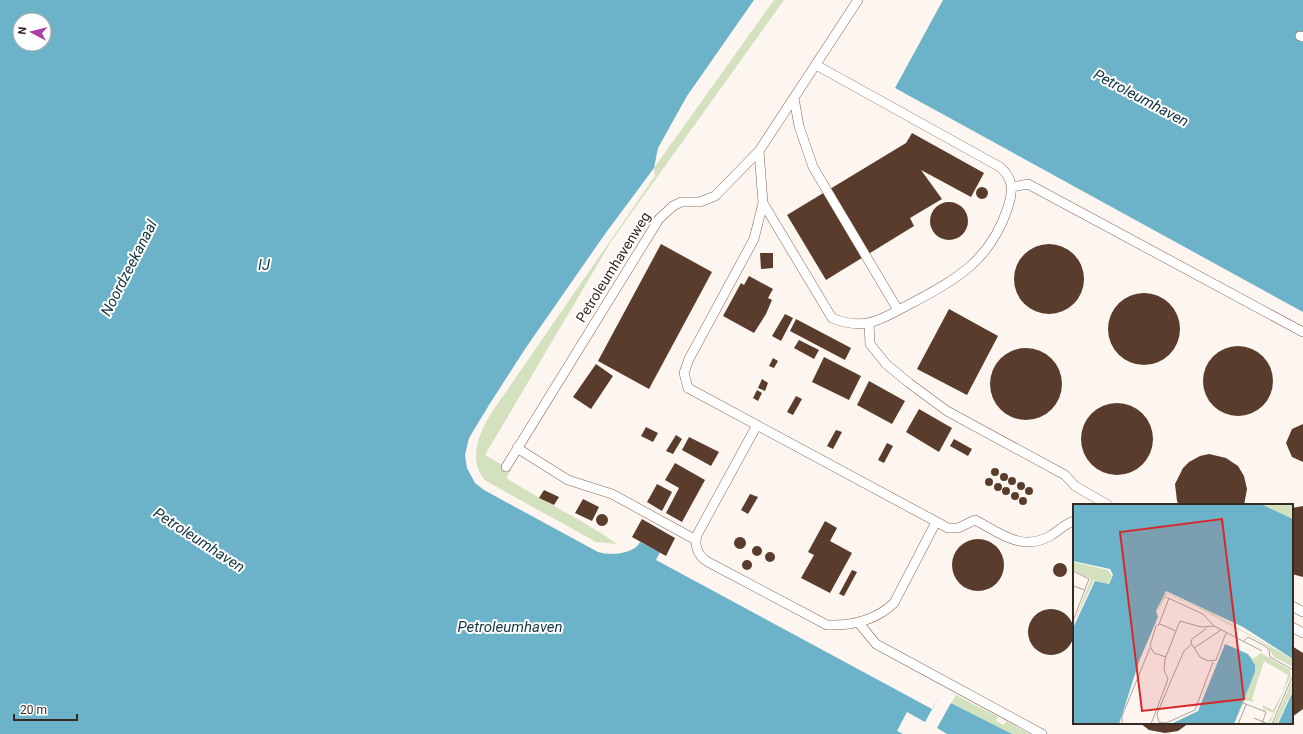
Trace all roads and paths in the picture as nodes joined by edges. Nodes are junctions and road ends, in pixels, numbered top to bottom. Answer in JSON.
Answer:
{"nodes":[{"id":1,"x":858,"y":0,"type":"edge"},
{"id":2,"x":816,"y":65,"type":"junction"},
{"id":3,"x":794,"y":98,"type":"junction"},
{"id":4,"x":759,"y":150,"type":"junction"},
{"id":5,"x":1012,"y":187,"type":"junction"},
{"id":6,"x":763,"y":203,"type":"junction"},
{"id":7,"x":898,"y":310,"type":"junction"},
{"id":8,"x":869,"y":323,"type":"junction"},
{"id":9,"x":1303,"y":332,"type":"edge"},
{"id":10,"x":757,"y":425,"type":"junction"},
{"id":11,"x":517,"y":448,"type":"junction"},
{"id":12,"x":506,"y":467,"type":"dead end"},
{"id":13,"x":1106,"y":504,"type":"edge"},
{"id":14,"x":1073,"y":521,"type":"edge"},
{"id":15,"x":936,"y":522,"type":"junction"},
{"id":16,"x":696,"y":540,"type":"junction"},
{"id":17,"x":1293,"y":607,"type":"edge"},
{"id":18,"x":1303,"y":612,"type":"edge"},
{"id":19,"x":858,"y":622,"type":"junction"},
{"id":20,"x":1293,"y":628,"type":"edge"},
{"id":21,"x":1303,"y":633,"type":"edge"},
{"id":22,"x":1042,"y":734,"type":"edge"}],
"edges":[{"from":1,"to":2,"type":"lane","name":"Petroleumhavenweg"},
{"from":2,"to":3,"type":"lane","name":"Petroleumhavenweg"},
{"from":2,"to":5,"type":"lane"},
{"from":3,"to":4,"type":"lane","name":"Petroleumhavenweg"},
{"from":3,"to":7,"type":"lane"},
{"from":4,"to":6,"type":"lane"},
{"from":4,"to":11,"type":"lane","name":"Petroleumhavenweg"},
{"from":5,"to":7,"type":"lane"},
{"from":5,"to":9,"type":"lane"},
{"from":6,"to":8,"type":"lane"},
{"from":6,"to":10,"type":"lane"},
{"from":7,"to":8,"type":"lane"},
{"from":8,"to":13,"type":"lane"},
{"from":10,"to":15,"type":"lane"},
{"from":10,"to":16,"type":"lane"},
{"from":11,"to":12,"type":"lane","name":"Petroleumhavenweg"},
{"from":11,"to":16,"type":"lane"},
{"from":14,"to":15,"type":"lane"},
{"from":15,"to":19,"type":"lane"},
{"from":16,"to":19,"type":"lane"},
{"from":17,"to":18,"type":"lane"},
{"from":19,"to":22,"type":"lane"},
{"from":20,"to":21,"type":"lane"}]}
